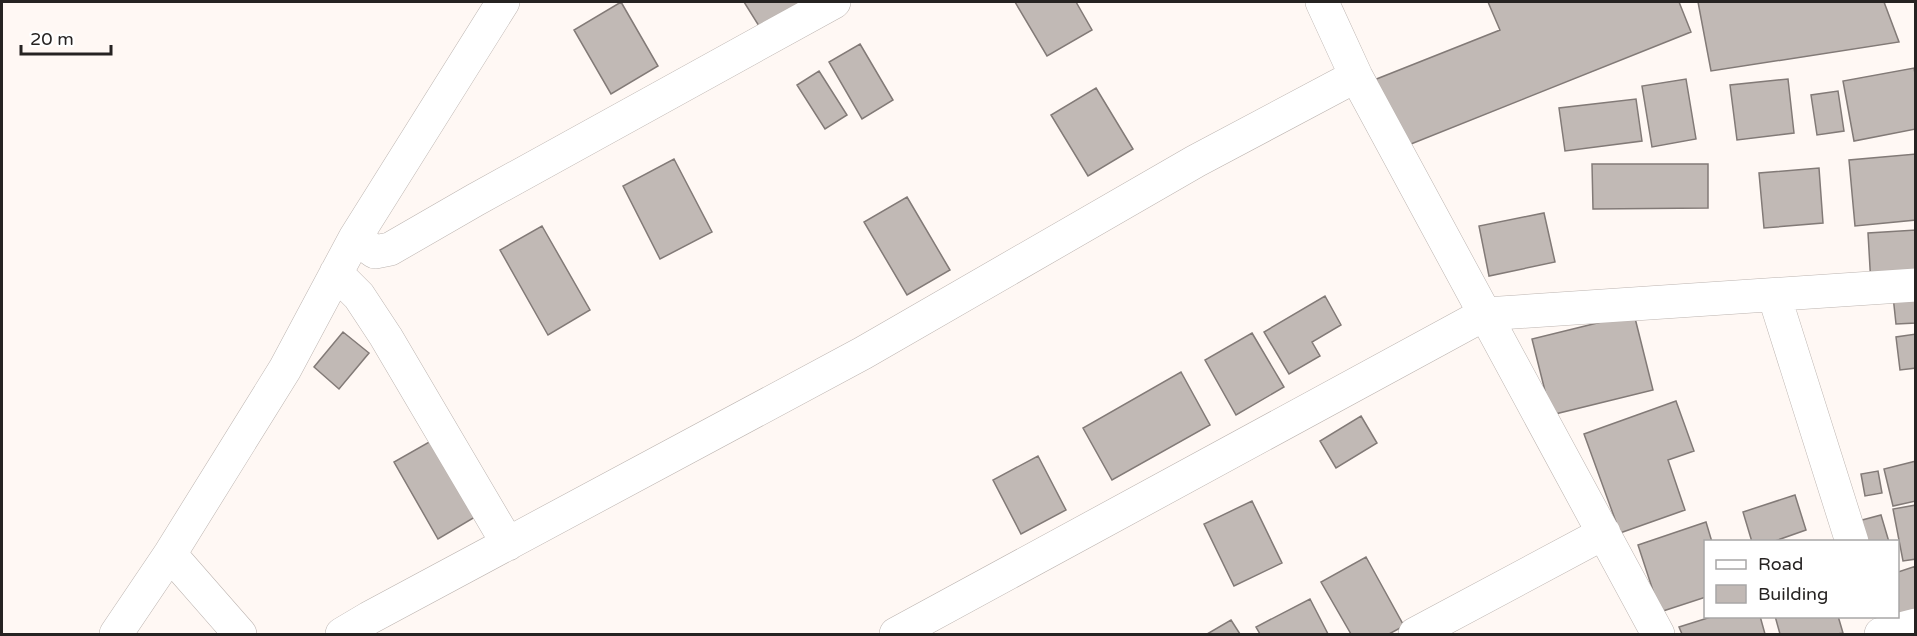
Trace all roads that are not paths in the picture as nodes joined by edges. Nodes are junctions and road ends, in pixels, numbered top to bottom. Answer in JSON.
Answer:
{"nodes":[{"id":1,"x":503,"y":2,"type":"edge"},
{"id":2,"x":834,"y":2,"type":"edge"},
{"id":3,"x":1322,"y":2,"type":"edge"},
{"id":4,"x":1356,"y":76,"type":"junction"},
{"id":5,"x":355,"y":238,"type":"junction"},
{"id":6,"x":336,"y":273,"type":"junction"},
{"id":7,"x":1916,"y":285,"type":"edge"},
{"id":8,"x":1774,"y":295,"type":"junction"},
{"id":9,"x":1485,"y":314,"type":"junction"},
{"id":10,"x":1604,"y":533,"type":"junction"},
{"id":11,"x":1851,"y":540,"type":"edge"},
{"id":12,"x":508,"y":544,"type":"junction"},
{"id":13,"x":170,"y":554,"type":"junction"},
{"id":14,"x":1876,"y":618,"type":"edge"},
{"id":15,"x":1916,"y":625,"type":"edge"},
{"id":16,"x":116,"y":634,"type":"edge"},
{"id":17,"x":240,"y":634,"type":"edge"},
{"id":18,"x":342,"y":634,"type":"edge"},
{"id":19,"x":896,"y":634,"type":"edge"},
{"id":20,"x":1415,"y":634,"type":"edge"},
{"id":21,"x":1658,"y":634,"type":"edge"},
{"id":22,"x":1881,"y":634,"type":"edge"}],
"edges":[{"from":1,"to":5,"type":"street"},
{"from":2,"to":5,"type":"street"},
{"from":3,"to":4,"type":"street"},
{"from":4,"to":9,"type":"street"},
{"from":4,"to":12,"type":"street"},
{"from":5,"to":6,"type":"street"},
{"from":6,"to":12,"type":"street"},
{"from":6,"to":13,"type":"street"},
{"from":7,"to":8,"type":"street"},
{"from":8,"to":9,"type":"street"},
{"from":8,"to":11,"type":"street"},
{"from":9,"to":10,"type":"street"},
{"from":9,"to":19,"type":"street"},
{"from":10,"to":20,"type":"street"},
{"from":10,"to":21,"type":"street"},
{"from":12,"to":18,"type":"street"},
{"from":13,"to":16,"type":"street"},
{"from":13,"to":17,"type":"street"},
{"from":14,"to":22,"type":"street"},
{"from":15,"to":22,"type":"street"}]}
